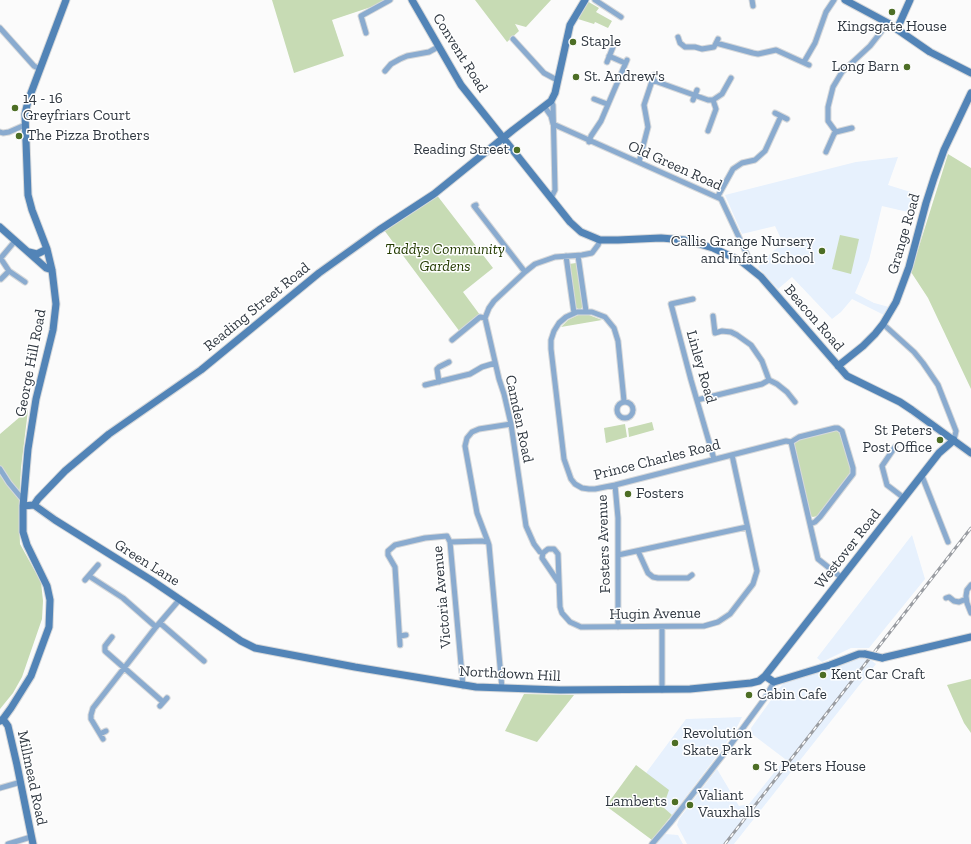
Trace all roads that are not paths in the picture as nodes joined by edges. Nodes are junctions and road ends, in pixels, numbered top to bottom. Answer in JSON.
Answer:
{"nodes":[{"id":1,"x":66,"y":0,"type":"edge"},
{"id":2,"x":390,"y":0,"type":"edge"},
{"id":3,"x":412,"y":0,"type":"edge"},
{"id":4,"x":585,"y":0,"type":"edge"},
{"id":5,"x":595,"y":0,"type":"edge"},
{"id":6,"x":834,"y":0,"type":"edge"},
{"id":7,"x":845,"y":0,"type":"edge"},
{"id":8,"x":910,"y":0,"type":"edge"},
{"id":9,"x":621,"y":17,"type":"dead end"},
{"id":10,"x":888,"y":23,"type":"junction"},
{"id":11,"x":0,"y":28,"type":"edge"},
{"id":12,"x":897,"y":29,"type":"junction"},
{"id":13,"x":366,"y":33,"type":"dead end"},
{"id":14,"x":678,"y":37,"type":"dead end"},
{"id":15,"x":513,"y":39,"type":"dead end"},
{"id":16,"x":438,"y":47,"type":"junction"},
{"id":17,"x":613,"y":47,"type":"dead end"},
{"id":18,"x":609,"y":56,"type":"junction"},
{"id":19,"x":607,"y":62,"type":"dead end"},
{"id":20,"x":40,"y":69,"type":"junction"},
{"id":21,"x":384,"y":71,"type":"dead end"},
{"id":22,"x":971,"y":73,"type":"edge"},
{"id":23,"x":558,"y":80,"type":"junction"},
{"id":24,"x":731,"y":82,"type":"dead end"},
{"id":25,"x":971,"y":93,"type":"edge"},
{"id":26,"x":594,"y":99,"type":"dead end"},
{"id":27,"x":713,"y":100,"type":"junction"},
{"id":28,"x":551,"y":101,"type":"junction"},
{"id":29,"x":607,"y":104,"type":"junction"},
{"id":30,"x":544,"y":106,"type":"junction"},
{"id":31,"x":775,"y":113,"type":"dead end"},
{"id":32,"x":781,"y":116,"type":"junction"},
{"id":33,"x":787,"y":119,"type":"dead end"},
{"id":34,"x":553,"y":124,"type":"junction"},
{"id":35,"x":25,"y":125,"type":"junction"},
{"id":36,"x":852,"y":128,"type":"dead end"},
{"id":37,"x":711,"y":129,"type":"dead end"},
{"id":38,"x":0,"y":132,"type":"edge"},
{"id":39,"x":836,"y":132,"type":"junction"},
{"id":40,"x":504,"y":138,"type":"junction"},
{"id":41,"x":589,"y":142,"type":"junction"},
{"id":42,"x":829,"y":150,"type":"dead end"},
{"id":43,"x":639,"y":162,"type":"junction"},
{"id":44,"x":718,"y":196,"type":"junction"},
{"id":45,"x":551,"y":198,"type":"junction"},
{"id":46,"x":476,"y":205,"type":"dead end"},
{"id":47,"x":0,"y":227,"type":"edge"},
{"id":48,"x":600,"y":240,"type":"junction"},
{"id":49,"x":15,"y":241,"type":"junction"},
{"id":50,"x":47,"y":249,"type":"junction"},
{"id":51,"x":28,"y":252,"type":"junction"},
{"id":52,"x":566,"y":256,"type":"junction"},
{"id":53,"x":578,"y":256,"type":"junction"},
{"id":54,"x":0,"y":259,"type":"edge"},
{"id":55,"x":748,"y":266,"type":"junction"},
{"id":56,"x":52,"y":270,"type":"junction"},
{"id":57,"x":8,"y":271,"type":"junction"},
{"id":58,"x":525,"y":272,"type":"junction"},
{"id":59,"x":2,"y":279,"type":"dead end"},
{"id":60,"x":24,"y":282,"type":"dead end"},
{"id":61,"x":693,"y":299,"type":"dead end"},
{"id":62,"x":586,"y":311,"type":"junction"},
{"id":63,"x":574,"y":313,"type":"junction"},
{"id":64,"x":713,"y":316,"type":"dead end"},
{"id":65,"x":485,"y":318,"type":"junction"},
{"id":66,"x":883,"y":324,"type":"junction"},
{"id":67,"x":452,"y":340,"type":"dead end"},
{"id":68,"x":449,"y":362,"type":"dead end"},
{"id":69,"x":495,"y":363,"type":"junction"},
{"id":70,"x":838,"y":366,"type":"junction"},
{"id":71,"x":769,"y":380,"type":"junction"},
{"id":72,"x":439,"y":382,"type":"junction"},
{"id":73,"x":425,"y":385,"type":"dead end"},
{"id":74,"x":697,"y":400,"type":"junction"},
{"id":75,"x":624,"y":401,"type":"dead end"},
{"id":76,"x":795,"y":402,"type":"dead end"},
{"id":77,"x":511,"y":424,"type":"junction"},
{"id":78,"x":954,"y":440,"type":"junction"},
{"id":79,"x":791,"y":442,"type":"junction"},
{"id":80,"x":895,"y":447,"type":"dead end"},
{"id":81,"x":971,"y":453,"type":"edge"},
{"id":82,"x":732,"y":455,"type":"junction"},
{"id":83,"x":714,"y":459,"type":"junction"},
{"id":84,"x":0,"y":469,"type":"edge"},
{"id":85,"x":922,"y":476,"type":"junction"},
{"id":86,"x":615,"y":485,"type":"junction"},
{"id":87,"x":904,"y":498,"type":"junction"},
{"id":88,"x":24,"y":504,"type":"junction"},
{"id":89,"x":34,"y":505,"type":"junction"},
{"id":90,"x":810,"y":524,"type":"junction"},
{"id":91,"x":747,"y":527,"type":"junction"},
{"id":92,"x":450,"y":542,"type":"junction"},
{"id":93,"x":488,"y":542,"type":"junction"},
{"id":94,"x":948,"y":542,"type":"dead end"},
{"id":95,"x":638,"y":551,"type":"junction"},
{"id":96,"x":543,"y":553,"type":"junction"},
{"id":97,"x":618,"y":555,"type":"junction"},
{"id":98,"x":98,"y":566,"type":"dead end"},
{"id":99,"x":692,"y":575,"type":"dead end"},
{"id":100,"x":842,"y":578,"type":"junction"},
{"id":101,"x":559,"y":583,"type":"junction"},
{"id":102,"x":971,"y":586,"type":"edge"},
{"id":103,"x":946,"y":598,"type":"dead end"},
{"id":104,"x":180,"y":599,"type":"junction"},
{"id":105,"x":966,"y":600,"type":"junction"},
{"id":106,"x":971,"y":613,"type":"edge"},
{"id":107,"x":158,"y":625,"type":"junction"},
{"id":108,"x":618,"y":627,"type":"junction"},
{"id":109,"x":662,"y":627,"type":"junction"},
{"id":110,"x":406,"y":635,"type":"dead end"},
{"id":111,"x":400,"y":636,"type":"junction"},
{"id":112,"x":112,"y":637,"type":"dead end"},
{"id":113,"x":971,"y":637,"type":"edge"},
{"id":114,"x":400,"y":645,"type":"dead end"},
{"id":115,"x":255,"y":648,"type":"joint"},
{"id":116,"x":204,"y":661,"type":"dead end"},
{"id":117,"x":123,"y":668,"type":"junction"},
{"id":118,"x":765,"y":676,"type":"junction"},
{"id":119,"x":774,"y":682,"type":"junction"},
{"id":120,"x":463,"y":686,"type":"junction"},
{"id":121,"x":502,"y":688,"type":"junction"},
{"id":122,"x":662,"y":690,"type":"junction"},
{"id":123,"x":164,"y":702,"type":"dead end"},
{"id":124,"x":2,"y":720,"type":"edge"},
{"id":125,"x":106,"y":731,"type":"dead end"},
{"id":126,"x":21,"y":782,"type":"junction"},
{"id":127,"x":0,"y":788,"type":"edge"},
{"id":128,"x":32,"y":840,"type":"edge"},
{"id":129,"x":8,"y":844,"type":"edge"},
{"id":130,"x":652,"y":844,"type":"edge"}],
"edges":[{"from":1,"to":20,"type":"street","name":"George Hill Road"},
{"from":2,"to":13,"type":"street"},
{"from":3,"to":16,"type":"street","name":"Convent Road"},
{"from":4,"to":23,"type":"street"},
{"from":5,"to":9,"type":"street"},
{"from":6,"to":14,"type":"street"},
{"from":7,"to":10,"type":"street"},
{"from":8,"to":12,"type":"street"},
{"from":10,"to":12,"type":"street"},
{"from":10,"to":39,"type":"street"},
{"from":11,"to":20,"type":"street"},
{"from":12,"to":22,"type":"street"},
{"from":15,"to":23,"type":"street"},
{"from":16,"to":21,"type":"street"},
{"from":16,"to":40,"type":"street","name":"Convent Road"},
{"from":17,"to":18,"type":"street"},
{"from":18,"to":19,"type":"street"},
{"from":18,"to":29,"type":"street"},
{"from":20,"to":35,"type":"street","name":"George Hill Road"},
{"from":23,"to":28,"type":"street"},
{"from":24,"to":27,"type":"street"},
{"from":25,"to":66,"type":"street","name":"Grange Road"},
{"from":26,"to":29,"type":"street"},
{"from":27,"to":37,"type":"street"},
{"from":27,"to":43,"type":"street"},
{"from":28,"to":30,"type":"street"},
{"from":28,"to":34,"type":"street"},
{"from":29,"to":41,"type":"street"},
{"from":30,"to":34,"type":"street"},
{"from":30,"to":40,"type":"street"},
{"from":31,"to":32,"type":"street"},
{"from":32,"to":33,"type":"street"},
{"from":32,"to":44,"type":"street"},
{"from":34,"to":41,"type":"street","name":"Old Green Road"},
{"from":34,"to":45,"type":"street"},
{"from":35,"to":38,"type":"street"},
{"from":35,"to":50,"type":"street","name":"George Hill Road"},
{"from":36,"to":39,"type":"street"},
{"from":39,"to":42,"type":"street"},
{"from":40,"to":45,"type":"street","name":"Beacon Road"},
{"from":40,"to":89,"type":"street","name":"Reading Street Road"},
{"from":41,"to":43,"type":"street","name":"Old Green Road"},
{"from":43,"to":44,"type":"street","name":"Old Green Road"},
{"from":44,"to":55,"type":"street","name":"Old Green Road"},
{"from":45,"to":48,"type":"street","name":"Beacon Road"},
{"from":46,"to":58,"type":"street"},
{"from":47,"to":49,"type":"street"},
{"from":48,"to":53,"type":"street"},
{"from":48,"to":55,"type":"street","name":"Beacon Road"},
{"from":49,"to":51,"type":"street"},
{"from":49,"to":54,"type":"street"},
{"from":50,"to":51,"type":"street"},
{"from":50,"to":56,"type":"street","name":"George Hill Road"},
{"from":51,"to":56,"type":"street"},
{"from":52,"to":53,"type":"street"},
{"from":52,"to":58,"type":"street"},
{"from":52,"to":63,"type":"street"},
{"from":53,"to":62,"type":"street"},
{"from":54,"to":57,"type":"street"},
{"from":55,"to":70,"type":"street","name":"Beacon Road"},
{"from":56,"to":88,"type":"street","name":"George Hill Road"},
{"from":57,"to":59,"type":"street"},
{"from":57,"to":60,"type":"street"},
{"from":58,"to":65,"type":"street"},
{"from":61,"to":74,"type":"street","name":"Linley Road"},
{"from":62,"to":63,"type":"street","name":"Prince Charles Road"},
{"from":62,"to":75,"type":"street","name":"Prince Charles Road"},
{"from":63,"to":86,"type":"street","name":"Prince Charles Road"},
{"from":64,"to":71,"type":"street"},
{"from":65,"to":67,"type":"street"},
{"from":65,"to":69,"type":"street","name":"Camden Road"},
{"from":66,"to":70,"type":"street","name":"Grange Road"},
{"from":66,"to":78,"type":"street"},
{"from":68,"to":72,"type":"street"},
{"from":69,"to":72,"type":"street"},
{"from":69,"to":77,"type":"street","name":"Camden Road"},
{"from":70,"to":78,"type":"street","name":"Beacon Road"},
{"from":71,"to":74,"type":"street"},
{"from":71,"to":76,"type":"street"},
{"from":72,"to":73,"type":"street"},
{"from":74,"to":83,"type":"street","name":"Linley Road"},
{"from":77,"to":93,"type":"street"},
{"from":77,"to":96,"type":"street","name":"Camden Road"},
{"from":78,"to":81,"type":"street","name":"Beacon Road"},
{"from":78,"to":85,"type":"street","name":"Westover Road"},
{"from":79,"to":82,"type":"street","name":"Prince Charles Road"},
{"from":79,"to":90,"type":"street"},
{"from":79,"to":90,"type":"street","name":"Prince Charles Road"},
{"from":80,"to":87,"type":"street"},
{"from":82,"to":83,"type":"street","name":"Prince Charles Road"},
{"from":82,"to":91,"type":"street","name":"Hugin Avenue"},
{"from":83,"to":86,"type":"street","name":"Prince Charles Road"},
{"from":84,"to":88,"type":"street"},
{"from":85,"to":87,"type":"street","name":"Westover Road"},
{"from":85,"to":94,"type":"street"},
{"from":86,"to":97,"type":"street","name":"Fosters Avenue"},
{"from":87,"to":100,"type":"street","name":"Westover Road"},
{"from":88,"to":89,"type":"street"},
{"from":88,"to":124,"type":"street","name":"George Hill Road"},
{"from":89,"to":104,"type":"street","name":"Green Lane"},
{"from":90,"to":100,"type":"street"},
{"from":91,"to":95,"type":"street"},
{"from":91,"to":109,"type":"street","name":"Hugin Avenue"},
{"from":92,"to":93,"type":"street"},
{"from":92,"to":111,"type":"street","name":"Victoria Avenue"},
{"from":92,"to":120,"type":"street","name":"Victoria Avenue"},
{"from":93,"to":121,"type":"street"},
{"from":95,"to":97,"type":"street"},
{"from":95,"to":99,"type":"street"},
{"from":96,"to":101,"type":"street"},
{"from":96,"to":101,"type":"street","name":"Hugin Avenue"},
{"from":97,"to":108,"type":"street","name":"Fosters Avenue"},
{"from":98,"to":107,"type":"street"},
{"from":100,"to":118,"type":"street","name":"Westover Road"},
{"from":101,"to":108,"type":"street","name":"Hugin Avenue"},
{"from":102,"to":105,"type":"street"},
{"from":103,"to":105,"type":"street"},
{"from":104,"to":107,"type":"street"},
{"from":104,"to":115,"type":"street","name":"Green Lane"},
{"from":105,"to":106,"type":"street"},
{"from":107,"to":116,"type":"street"},
{"from":107,"to":117,"type":"street"},
{"from":108,"to":109,"type":"street","name":"Hugin Avenue"},
{"from":109,"to":122,"type":"street"},
{"from":110,"to":111,"type":"street"},
{"from":111,"to":114,"type":"street","name":"Victoria Avenue"},
{"from":112,"to":117,"type":"street"},
{"from":113,"to":119,"type":"street","bridge":true},
{"from":115,"to":120,"type":"street","name":"Northdown Hill"},
{"from":117,"to":123,"type":"street"},
{"from":117,"to":125,"type":"street"},
{"from":118,"to":119,"type":"street"},
{"from":118,"to":122,"type":"street","name":"Northdown Hill"},
{"from":119,"to":130,"type":"street"},
{"from":120,"to":121,"type":"street","name":"Northdown Hill"},
{"from":121,"to":122,"type":"street","name":"Northdown Hill"},
{"from":124,"to":126,"type":"street","name":"Millmead Road"},
{"from":126,"to":127,"type":"street"},
{"from":126,"to":128,"type":"street","name":"Millmead Road"},
{"from":128,"to":129,"type":"street"}]}
